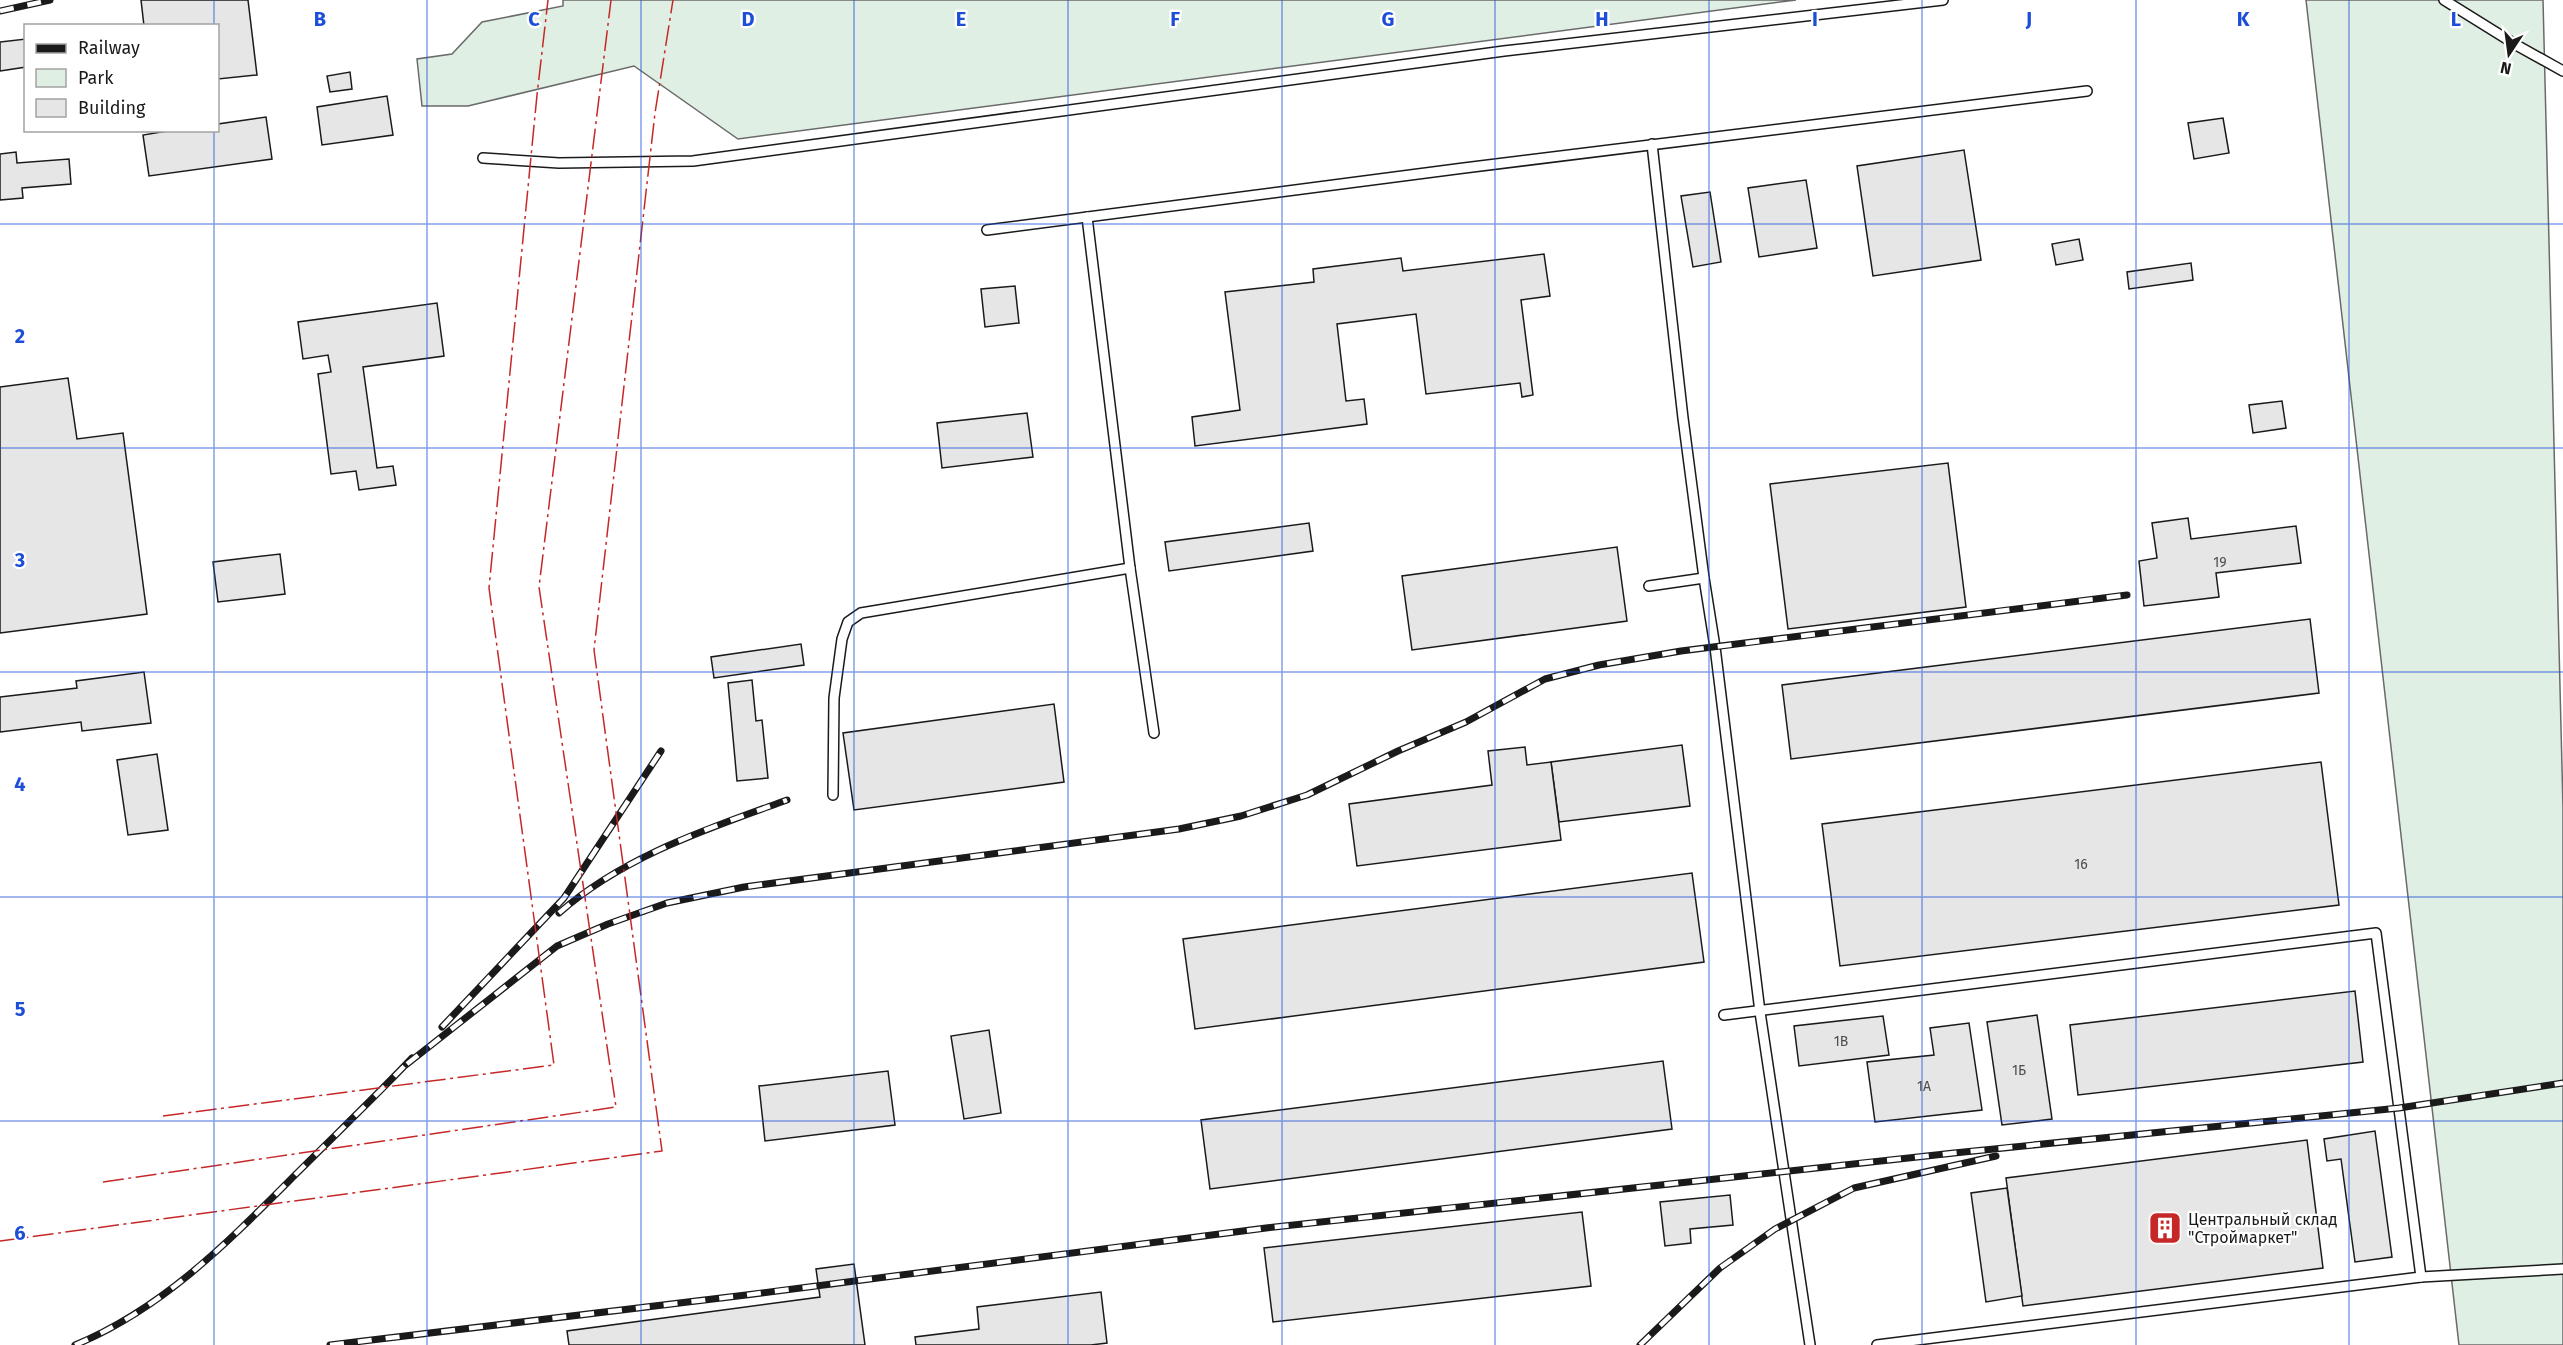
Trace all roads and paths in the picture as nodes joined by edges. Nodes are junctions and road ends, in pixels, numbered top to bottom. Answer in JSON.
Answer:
{"nodes":[{"id":1,"x":1943,"y":0,"type":"edge"},
{"id":2,"x":2444,"y":0,"type":"edge"},
{"id":3,"x":2563,"y":71,"type":"edge"},
{"id":4,"x":2087,"y":92,"type":"dead end"},
{"id":5,"x":1652,"y":144,"type":"junction"},
{"id":6,"x":483,"y":158,"type":"dead end"},
{"id":7,"x":1087,"y":217,"type":"junction"},
{"id":8,"x":987,"y":230,"type":"dead end"},
{"id":9,"x":1130,"y":568,"type":"junction"},
{"id":10,"x":1704,"y":578,"type":"junction"},
{"id":11,"x":1649,"y":586,"type":"dead end"},
{"id":12,"x":1154,"y":733,"type":"dead end"},
{"id":13,"x":833,"y":795,"type":"dead end"},
{"id":14,"x":1760,"y":1012,"type":"junction"},
{"id":15,"x":1724,"y":1015,"type":"dead end"},
{"id":16,"x":2563,"y":1269,"type":"edge"},
{"id":17,"x":2421,"y":1277,"type":"junction"},
{"id":18,"x":1810,"y":1345,"type":"edge"},
{"id":19,"x":1877,"y":1345,"type":"edge"}],
"edges":[{"from":1,"to":6,"type":"lane"},
{"from":2,"to":3,"type":"lane"},
{"from":4,"to":5,"type":"lane"},
{"from":5,"to":7,"type":"lane"},
{"from":5,"to":10,"type":"lane"},
{"from":7,"to":8,"type":"lane"},
{"from":7,"to":9,"type":"lane"},
{"from":9,"to":12,"type":"lane"},
{"from":9,"to":13,"type":"lane"},
{"from":10,"to":11,"type":"lane"},
{"from":10,"to":14,"type":"lane"},
{"from":14,"to":15,"type":"lane"},
{"from":14,"to":17,"type":"lane"},
{"from":14,"to":18,"type":"lane"},
{"from":16,"to":17,"type":"lane"},
{"from":17,"to":19,"type":"lane"}]}
